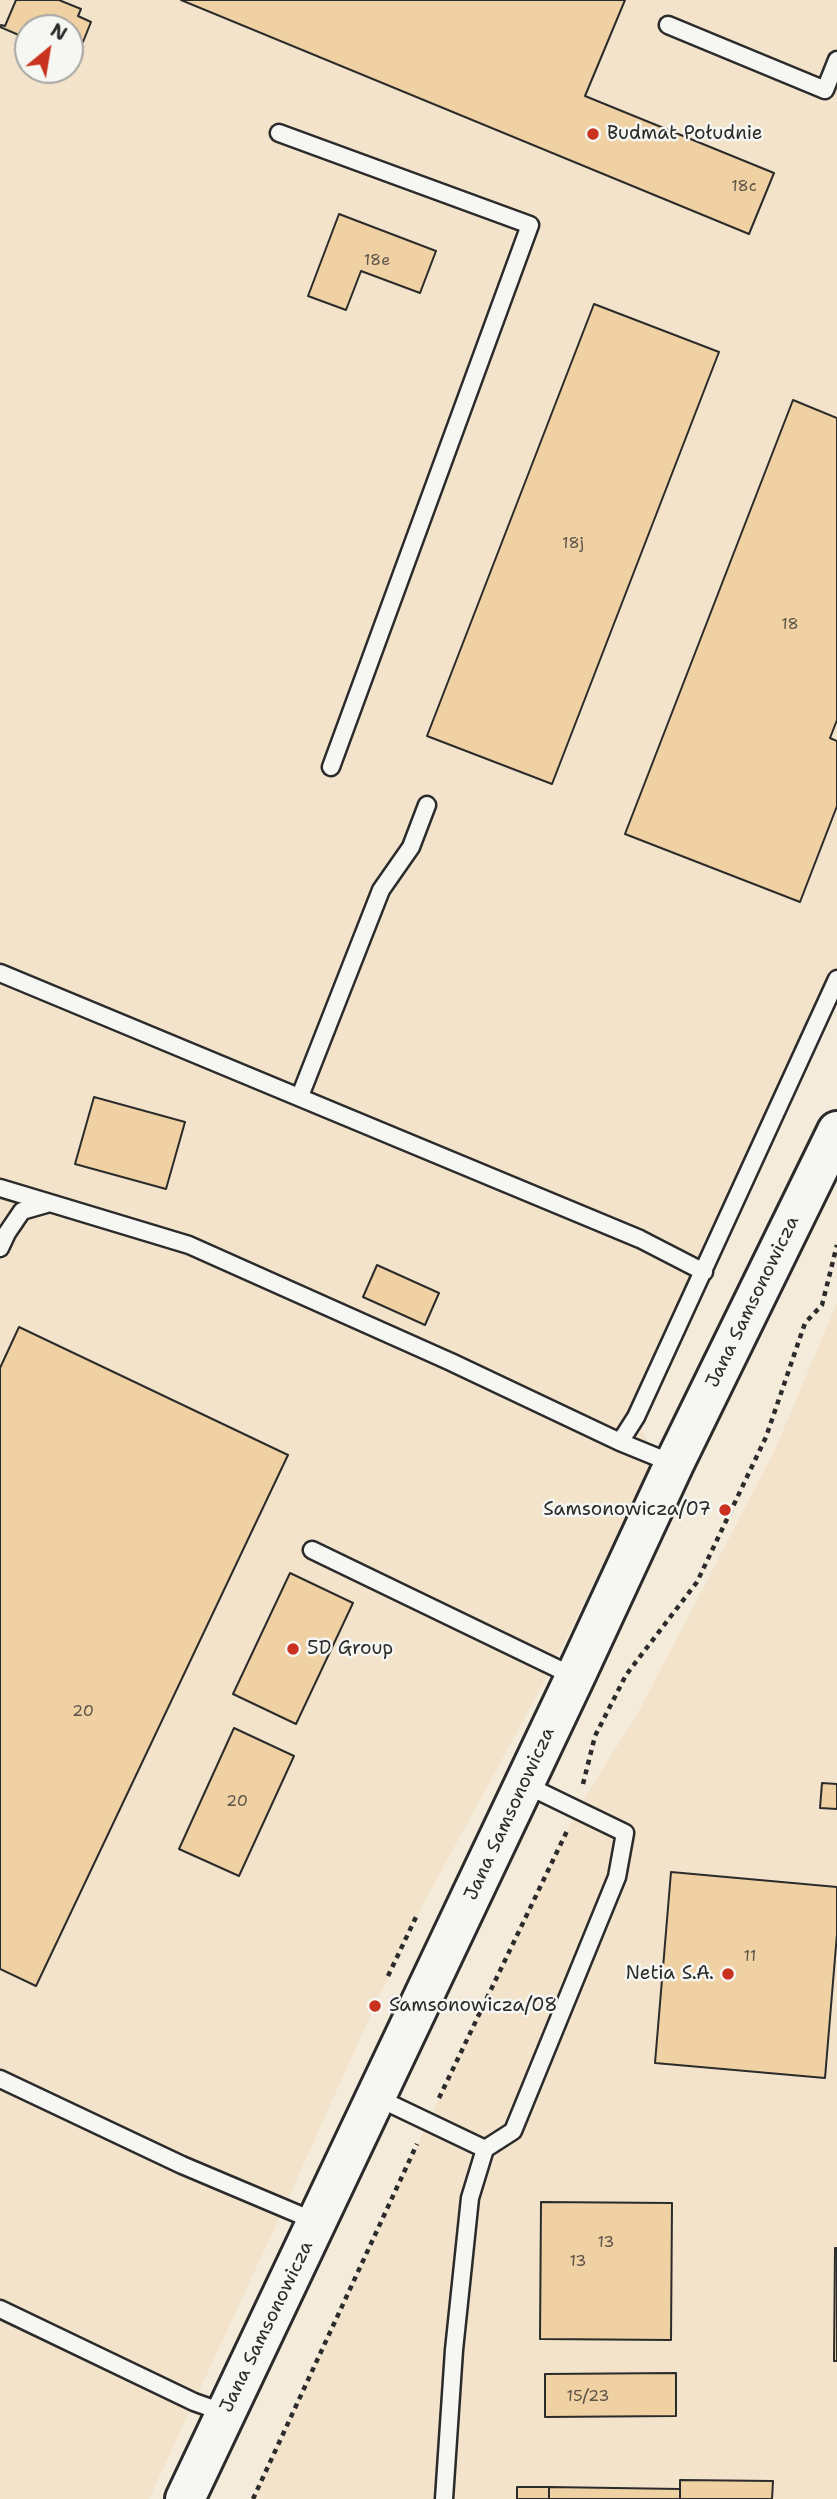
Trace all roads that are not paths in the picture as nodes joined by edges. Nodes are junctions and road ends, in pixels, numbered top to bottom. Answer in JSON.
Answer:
{"nodes":[{"id":1,"x":668,"y":25,"type":"dead end"},
{"id":2,"x":837,"y":60,"type":"edge"},
{"id":3,"x":279,"y":133,"type":"dead end"},
{"id":4,"x":331,"y":767,"type":"dead end"},
{"id":5,"x":427,"y":805,"type":"dead end"},
{"id":6,"x":0,"y":973,"type":"edge"},
{"id":7,"x":837,"y":979,"type":"edge"},
{"id":8,"x":300,"y":1096,"type":"junction"},
{"id":9,"x":837,"y":1131,"type":"edge"},
{"id":10,"x":0,"y":1188,"type":"edge"},
{"id":11,"x":50,"y":1203,"type":"junction"},
{"id":12,"x":0,"y":1248,"type":"edge"},
{"id":13,"x":704,"y":1272,"type":"junction"},
{"id":14,"x":620,"y":1442,"type":"junction"},
{"id":15,"x":674,"y":1464,"type":"junction"},
{"id":16,"x":312,"y":1550,"type":"dead end"},
{"id":17,"x":575,"y":1677,"type":"junction"},
{"id":18,"x":524,"y":1784,"type":"junction"},
{"id":19,"x":0,"y":2080,"type":"edge"},
{"id":20,"x":376,"y":2097,"type":"junction"},
{"id":21,"x":485,"y":2148,"type":"junction"},
{"id":22,"x":317,"y":2222,"type":"junction"},
{"id":23,"x":0,"y":2309,"type":"edge"},
{"id":24,"x":225,"y":2413,"type":"junction"},
{"id":25,"x":185,"y":2499,"type":"edge"},
{"id":26,"x":444,"y":2499,"type":"edge"}],
"edges":[{"from":1,"to":2,"type":"lane"},
{"from":3,"to":4,"type":"lane"},
{"from":5,"to":8,"type":"lane"},
{"from":6,"to":8,"type":"lane"},
{"from":7,"to":13,"type":"lane"},
{"from":8,"to":13,"type":"lane"},
{"from":9,"to":15,"type":"main road","name":"Jana Samsonowicza"},
{"from":10,"to":11,"type":"lane"},
{"from":11,"to":12,"type":"lane"},
{"from":11,"to":14,"type":"lane"},
{"from":13,"to":14,"type":"lane"},
{"from":14,"to":15,"type":"lane"},
{"from":15,"to":17,"type":"main road","name":"Jana Samsonowicza"},
{"from":16,"to":17,"type":"lane"},
{"from":17,"to":18,"type":"main road","name":"Jana Samsonowicza"},
{"from":18,"to":20,"type":"main road","name":"Jana Samsonowicza"},
{"from":18,"to":21,"type":"lane"},
{"from":19,"to":22,"type":"lane"},
{"from":20,"to":21,"type":"lane"},
{"from":20,"to":22,"type":"main road","name":"Jana Samsonowicza"},
{"from":21,"to":26,"type":"lane"},
{"from":22,"to":24,"type":"main road","name":"Jana Samsonowicza"},
{"from":23,"to":24,"type":"lane"},
{"from":24,"to":25,"type":"main road","name":"Jana Samsonowicza"}]}
